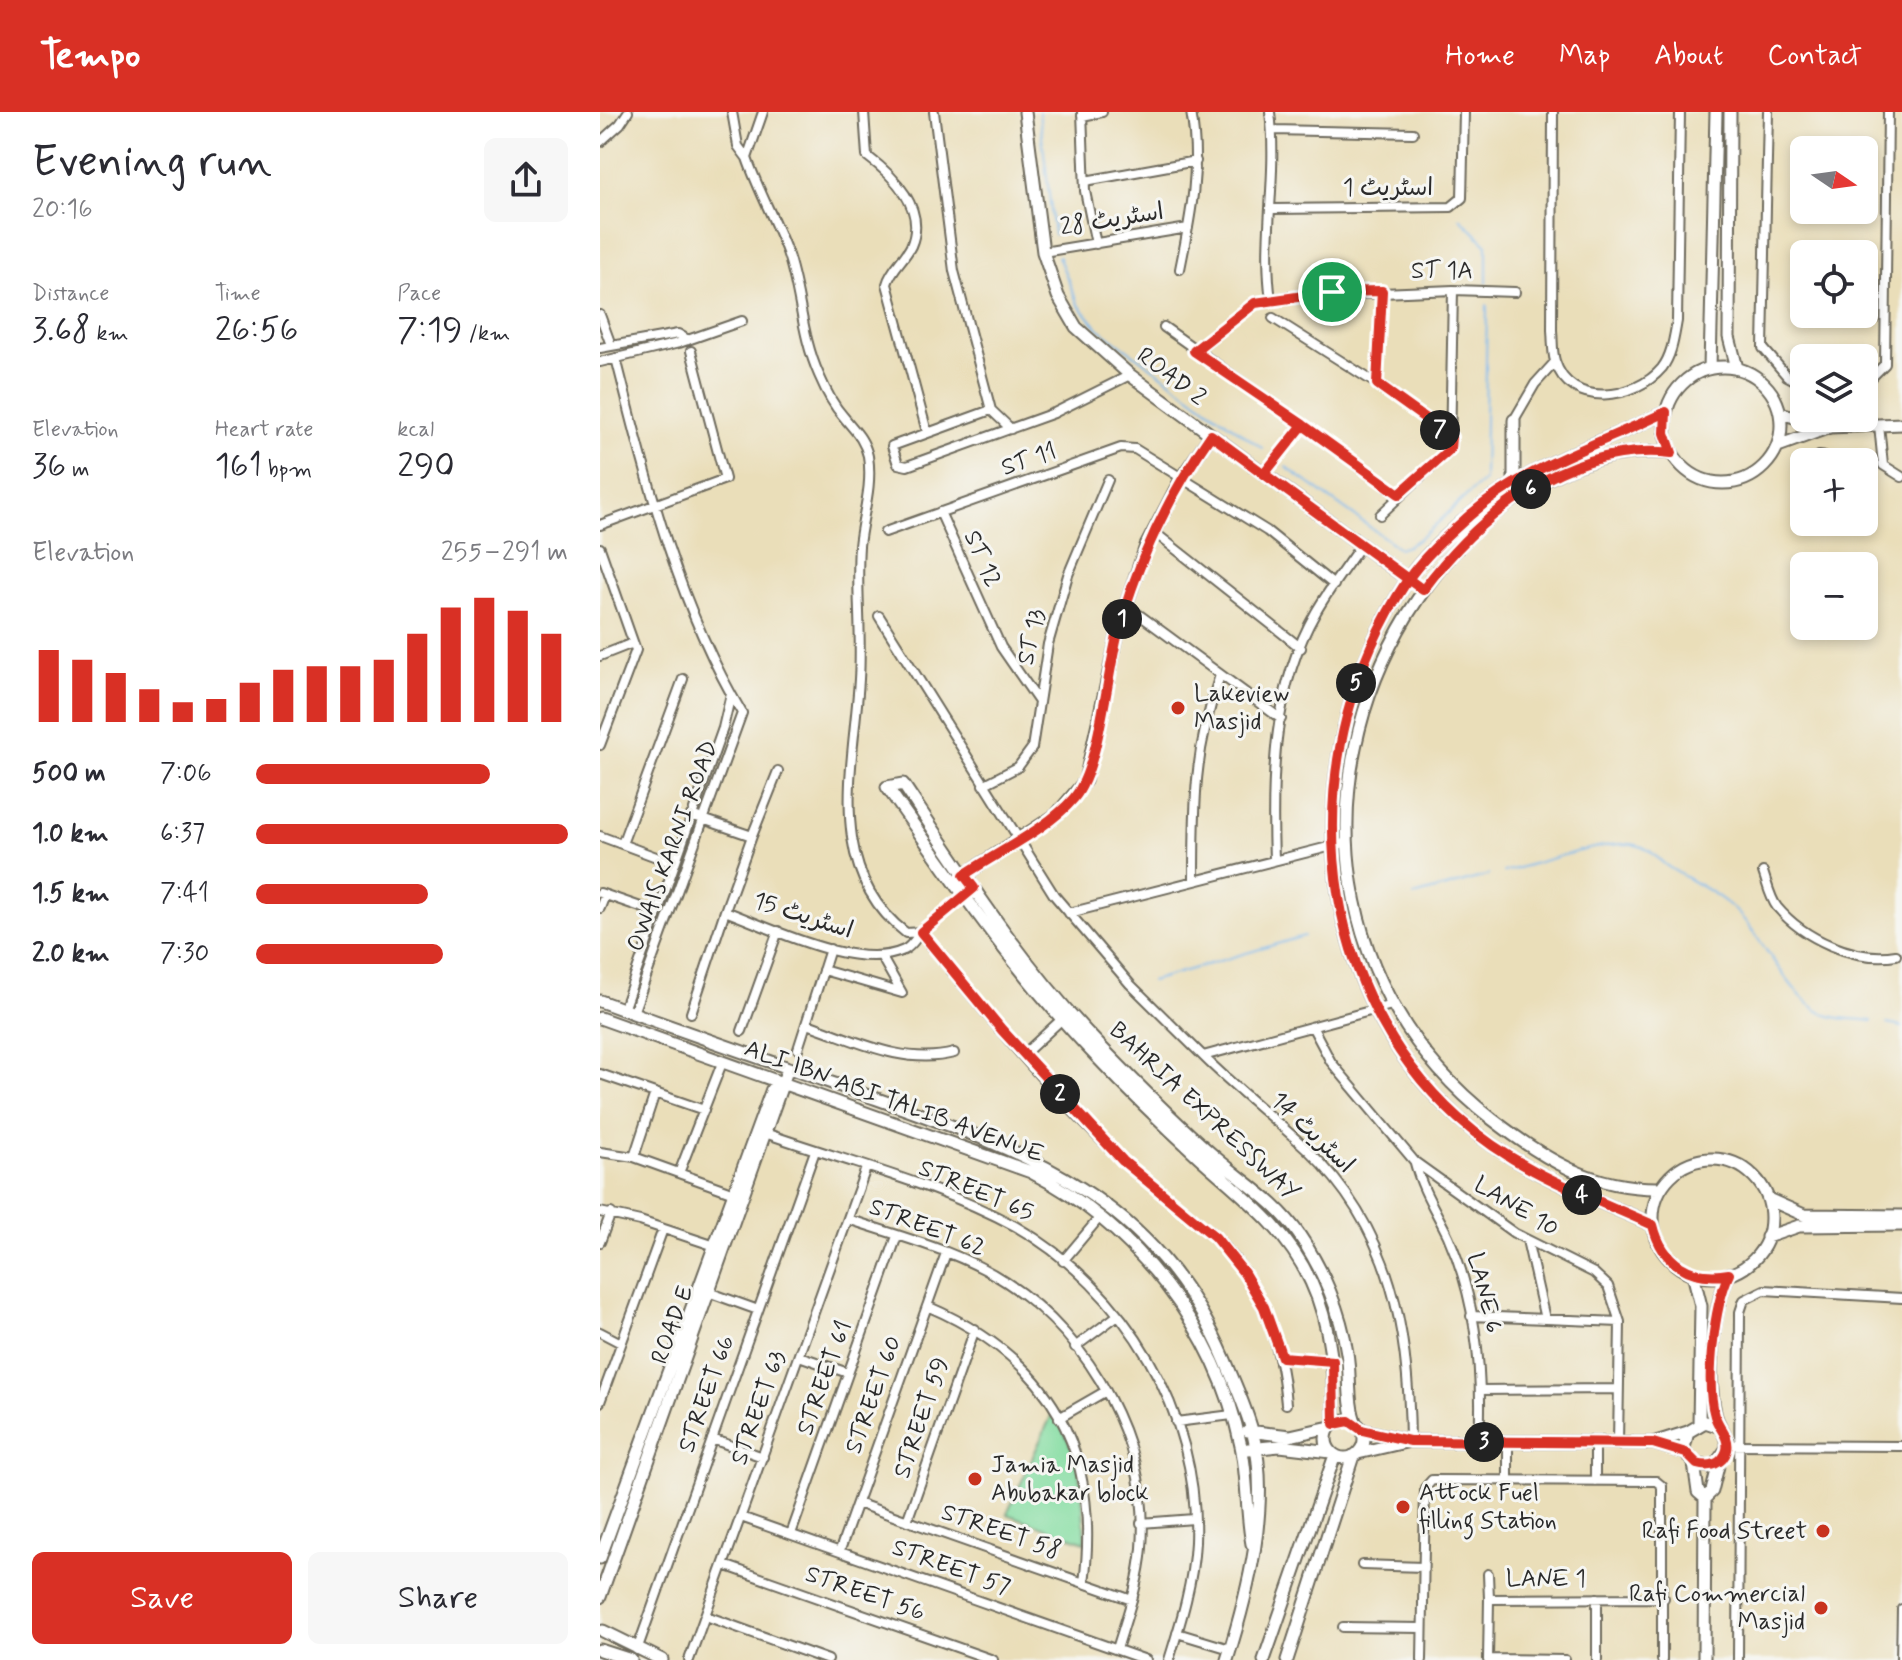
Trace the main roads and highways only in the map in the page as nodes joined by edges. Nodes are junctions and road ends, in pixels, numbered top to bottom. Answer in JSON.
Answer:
{"nodes":[{"id":1,"x":1025,"y":112,"type":"edge"},
{"id":2,"x":1716,"y":112,"type":"edge"},
{"id":3,"x":1730,"y":112,"type":"edge"},
{"id":4,"x":1710,"y":368,"type":"junction"},
{"id":5,"x":1737,"y":368,"type":"junction"},
{"id":6,"x":1666,"y":412,"type":"junction"},
{"id":7,"x":1780,"y":413,"type":"junction"},
{"id":8,"x":1790,"y":416,"type":"edge"},
{"id":9,"x":1514,"y":420,"type":"road end"},
{"id":10,"x":1902,"y":424,"type":"edge"},
{"id":11,"x":1878,"y":425,"type":"edge"},
{"id":12,"x":1816,"y":432,"type":"edge"},
{"id":13,"x":1211,"y":435,"type":"junction"},
{"id":14,"x":1778,"y":446,"type":"junction"},
{"id":15,"x":1672,"y":453,"type":"junction"},
{"id":16,"x":1514,"y":482,"type":"junction"},
{"id":17,"x":1515,"y":498,"type":"junction"},
{"id":18,"x":1408,"y":579,"type":"junction"},
{"id":19,"x":1423,"y":590,"type":"junction"},
{"id":20,"x":959,"y":879,"type":"junction"},
{"id":21,"x":969,"y":892,"type":"junction"},
{"id":22,"x":600,"y":1001,"type":"edge"},
{"id":23,"x":600,"y":1018,"type":"edge"},
{"id":24,"x":785,"y":1066,"type":"junction"},
{"id":25,"x":779,"y":1082,"type":"junction"},
{"id":26,"x":1661,"y":1188,"type":"junction"},
{"id":27,"x":1768,"y":1199,"type":"junction"},
{"id":28,"x":1902,"y":1216,"type":"edge"},
{"id":29,"x":1653,"y":1225,"type":"junction"},
{"id":30,"x":1902,"y":1225,"type":"edge"},
{"id":31,"x":1767,"y":1237,"type":"junction"},
{"id":32,"x":1693,"y":1274,"type":"junction"},
{"id":33,"x":1729,"y":1274,"type":"junction"},
{"id":34,"x":1699,"y":1423,"type":"junction"},
{"id":35,"x":1332,"y":1426,"type":"junction"},
{"id":36,"x":1236,"y":1427,"type":"junction"},
{"id":37,"x":1359,"y":1427,"type":"junction"},
{"id":38,"x":1720,"y":1427,"type":"junction"},
{"id":39,"x":1253,"y":1432,"type":"junction"},
{"id":40,"x":1688,"y":1432,"type":"junction"},
{"id":41,"x":1410,"y":1441,"type":"junction"},
{"id":42,"x":1653,"y":1443,"type":"junction"},
{"id":43,"x":1255,"y":1448,"type":"junction"},
{"id":44,"x":1242,"y":1450,"type":"junction"},
{"id":45,"x":1333,"y":1453,"type":"junction"},
{"id":46,"x":1686,"y":1453,"type":"junction"},
{"id":47,"x":1356,"y":1454,"type":"junction"},
{"id":48,"x":1719,"y":1462,"type":"junction"},
{"id":49,"x":1694,"y":1463,"type":"junction"},
{"id":50,"x":1705,"y":1498,"type":"junction"},
{"id":51,"x":1253,"y":1548,"type":"junction"},
{"id":52,"x":600,"y":1558,"type":"edge"},
{"id":53,"x":600,"y":1597,"type":"edge"},
{"id":54,"x":601,"y":1629,"type":"edge"},
{"id":55,"x":600,"y":1649,"type":"edge"},
{"id":56,"x":634,"y":1655,"type":"edge"},
{"id":57,"x":1228,"y":1655,"type":"edge"},
{"id":58,"x":662,"y":1660,"type":"edge"},
{"id":59,"x":1264,"y":1660,"type":"edge"},
{"id":60,"x":1287,"y":1660,"type":"edge"},
{"id":61,"x":1704,"y":1660,"type":"edge"}],
"edges":[{"from":1,"to":13,"type":"main road","name":"ROAD 2"},
{"from":2,"to":4,"type":"main road"},
{"from":3,"to":5,"type":"main road"},
{"from":4,"to":5,"type":"main road"},
{"from":4,"to":6,"type":"main road"},
{"from":5,"to":7,"type":"main road"},
{"from":6,"to":15,"type":"main road"},
{"from":6,"to":16,"type":"main road"},
{"from":7,"to":8,"type":"main road"},
{"from":7,"to":14,"type":"main road"},
{"from":9,"to":16,"type":"main road"},
{"from":10,"to":11,"type":"main road"},
{"from":12,"to":14,"type":"main road"},
{"from":13,"to":18,"type":"main road","name":"ROAD 2"},
{"from":13,"to":20,"type":"main road"},
{"from":14,"to":15,"type":"main road"},
{"from":15,"to":17,"type":"main road"},
{"from":16,"to":17,"type":"main road"},
{"from":16,"to":18,"type":"main road"},
{"from":17,"to":19,"type":"main road"},
{"from":18,"to":19,"type":"main road","name":"ROAD 2"},
{"from":18,"to":29,"type":"main road"},
{"from":19,"to":26,"type":"main road"},
{"from":20,"to":20,"type":"main road","name":"BAHRIA EXPRESSWAY"},
{"from":20,"to":21,"type":"main road","name":"BAHRIA EXPRESSWAY"},
{"from":21,"to":35,"type":"main road","name":"BAHRIA EXPRESSWAY"},
{"from":21,"to":37,"type":"main road","name":"BAHRIA EXPRESSWAY"},
{"from":22,"to":24,"type":"main road","name":"ALI IBN ABI TALIB AVENUE"},
{"from":23,"to":25,"type":"main road","name":"ALI IBN ABI TALIB AVENUE"},
{"from":24,"to":25,"type":"main road","name":"ROAD E"},
{"from":24,"to":39,"type":"main road","name":"ALI IBN ABI TALIB AVENUE"},
{"from":25,"to":36,"type":"main road","name":"ALI IBN ABI TALIB AVENUE"},
{"from":25,"to":52,"type":"main road","name":"ROAD E"},
{"from":25,"to":53,"type":"main road","name":"ROAD E"},
{"from":26,"to":27,"type":"main road"},
{"from":26,"to":29,"type":"main road"},
{"from":27,"to":28,"type":"main road"},
{"from":27,"to":31,"type":"main road"},
{"from":29,"to":32,"type":"main road"},
{"from":30,"to":31,"type":"main road"},
{"from":31,"to":33,"type":"main road"},
{"from":32,"to":33,"type":"main road"},
{"from":32,"to":34,"type":"main road"},
{"from":33,"to":38,"type":"main road"},
{"from":34,"to":38,"type":"main road"},
{"from":34,"to":40,"type":"main road"},
{"from":35,"to":37,"type":"main road"},
{"from":35,"to":39,"type":"main road"},
{"from":35,"to":45,"type":"main road"},
{"from":36,"to":39,"type":"main road"},
{"from":36,"to":44,"type":"main road","name":"ALI IBN ABI TALIB AVENUE"},
{"from":37,"to":41,"type":"main road"},
{"from":37,"to":47,"type":"main road"},
{"from":38,"to":48,"type":"main road"},
{"from":39,"to":43,"type":"main road","name":"ALI IBN ABI TALIB AVENUE"},
{"from":40,"to":42,"type":"main road"},
{"from":40,"to":46,"type":"main road"},
{"from":41,"to":42,"type":"main road"},
{"from":41,"to":47,"type":"main road"},
{"from":42,"to":46,"type":"main road"},
{"from":43,"to":44,"type":"main road"},
{"from":43,"to":45,"type":"main road"},
{"from":43,"to":51,"type":"main road","name":"ALI IBN ABI TALIB AVENUE"},
{"from":44,"to":51,"type":"main road","name":"ALI IBN ABI TALIB AVENUE"},
{"from":45,"to":47,"type":"main road"},
{"from":45,"to":59,"type":"main road"},
{"from":46,"to":49,"type":"main road"},
{"from":47,"to":60,"type":"main road"},
{"from":48,"to":49,"type":"main road"},
{"from":48,"to":50,"type":"main road"},
{"from":49,"to":50,"type":"main road"},
{"from":50,"to":61,"type":"main road"},
{"from":51,"to":57,"type":"main road"},
{"from":54,"to":55,"type":"main road"},
{"from":54,"to":56,"type":"main road"},
{"from":55,"to":56,"type":"main road"},
{"from":56,"to":58,"type":"main road"}]}
